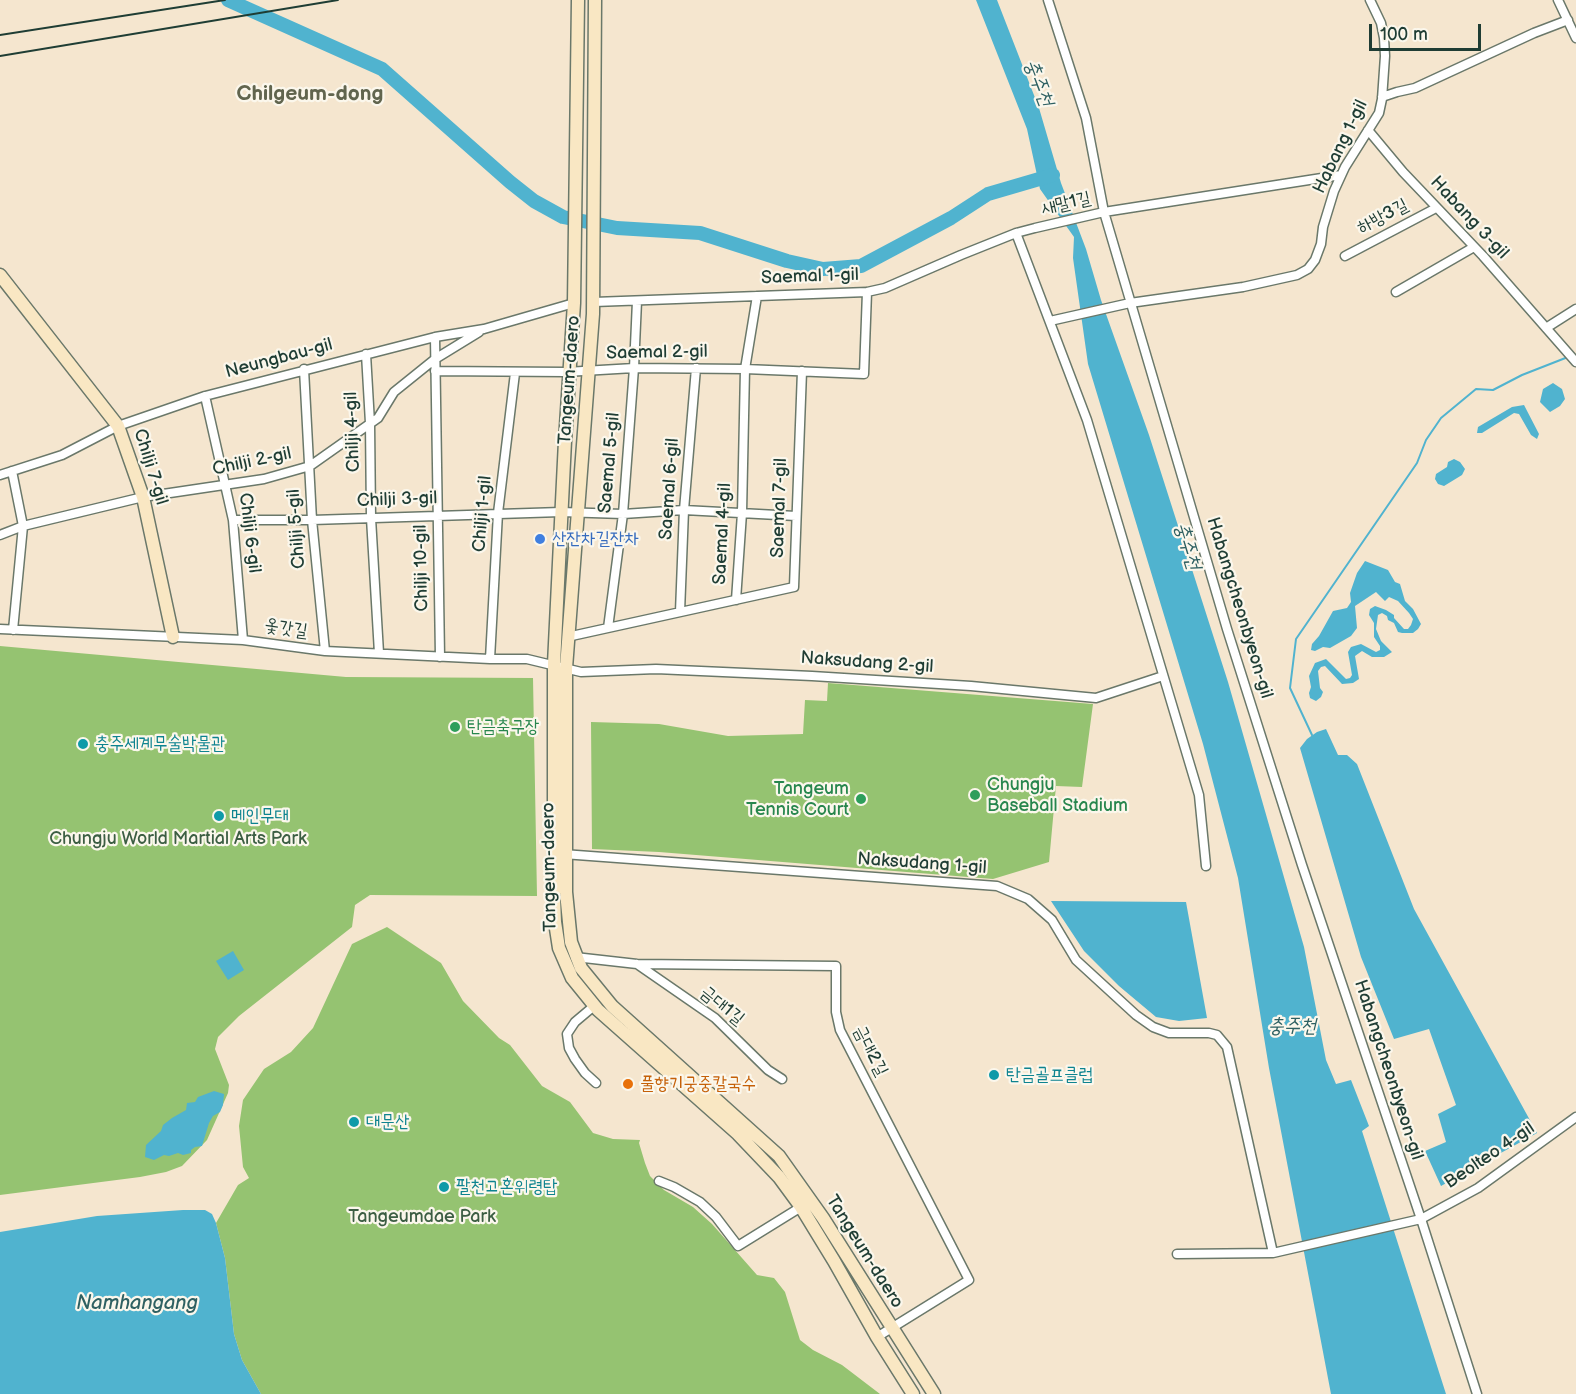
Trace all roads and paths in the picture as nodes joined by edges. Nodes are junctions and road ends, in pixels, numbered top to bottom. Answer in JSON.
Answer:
{"nodes":[{"id":1,"x":578,"y":0,"type":"edge"},
{"id":2,"x":595,"y":0,"type":"edge"},
{"id":3,"x":1048,"y":0,"type":"edge"},
{"id":4,"x":1370,"y":0,"type":"edge"},
{"id":5,"x":1558,"y":0,"type":"edge"},
{"id":6,"x":1568,"y":20,"type":"junction"},
{"id":7,"x":1576,"y":38,"type":"edge"},
{"id":8,"x":1382,"y":98,"type":"junction"},
{"id":9,"x":1368,"y":130,"type":"junction"},
{"id":10,"x":1341,"y":175,"type":"junction"},
{"id":11,"x":1436,"y":208,"type":"junction"},
{"id":12,"x":1104,"y":212,"type":"junction"},
{"id":13,"x":1035,"y":228,"type":"joint"},
{"id":14,"x":1016,"y":233,"type":"junction"},
{"id":15,"x":1474,"y":247,"type":"junction"},
{"id":16,"x":1345,"y":256,"type":"dead end"},
{"id":17,"x":0,"y":275,"type":"edge"},
{"id":18,"x":867,"y":292,"type":"junction"},
{"id":19,"x":1396,"y":292,"type":"dead end"},
{"id":20,"x":757,"y":296,"type":"junction"},
{"id":21,"x":637,"y":301,"type":"junction"},
{"id":22,"x":594,"y":302,"type":"junction"},
{"id":23,"x":574,"y":303,"type":"junction"},
{"id":24,"x":1130,"y":303,"type":"junction"},
{"id":25,"x":1576,"y":309,"type":"edge"},
{"id":26,"x":1050,"y":321,"type":"junction"},
{"id":27,"x":1546,"y":328,"type":"junction"},
{"id":28,"x":484,"y":329,"type":"junction"},
{"id":29,"x":435,"y":337,"type":"junction"},
{"id":30,"x":366,"y":354,"type":"junction"},
{"id":31,"x":1573,"y":358,"type":"edge"},
{"id":32,"x":435,"y":359,"type":"junction"},
{"id":33,"x":634,"y":368,"type":"junction"},
{"id":34,"x":696,"y":368,"type":"junction"},
{"id":35,"x":304,"y":369,"type":"junction"},
{"id":36,"x":745,"y":369,"type":"junction"},
{"id":37,"x":435,"y":371,"type":"junction"},
{"id":38,"x":589,"y":371,"type":"junction"},
{"id":39,"x":570,"y":372,"type":"junction"},
{"id":40,"x":802,"y":372,"type":"junction"},
{"id":41,"x":514,"y":373,"type":"junction"},
{"id":42,"x":205,"y":396,"type":"junction"},
{"id":43,"x":370,"y":423,"type":"junction"},
{"id":44,"x":118,"y":426,"type":"junction"},
{"id":45,"x":310,"y":466,"type":"junction"},
{"id":46,"x":12,"y":471,"type":"junction"},
{"id":47,"x":0,"y":474,"type":"edge"},
{"id":48,"x":226,"y":485,"type":"junction"},
{"id":49,"x":143,"y":497,"type":"junction"},
{"id":50,"x":684,"y":510,"type":"junction"},
{"id":51,"x":561,"y":512,"type":"junction"},
{"id":52,"x":577,"y":512,"type":"junction"},
{"id":53,"x":498,"y":513,"type":"junction"},
{"id":54,"x":742,"y":513,"type":"junction"},
{"id":55,"x":623,"y":514,"type":"junction"},
{"id":56,"x":438,"y":515,"type":"junction"},
{"id":57,"x":796,"y":516,"type":"junction"},
{"id":58,"x":371,"y":518,"type":"junction"},
{"id":59,"x":233,"y":520,"type":"junction"},
{"id":60,"x":312,"y":520,"type":"junction"},
{"id":61,"x":23,"y":526,"type":"junction"},
{"id":62,"x":0,"y":535,"type":"edge"},
{"id":63,"x":736,"y":600,"type":"junction"},
{"id":64,"x":680,"y":612,"type":"junction"},
{"id":65,"x":608,"y":628,"type":"junction"},
{"id":66,"x":0,"y":629,"type":"edge"},
{"id":67,"x":13,"y":630,"type":"junction"},
{"id":68,"x":173,"y":637,"type":"junction"},
{"id":69,"x":567,"y":637,"type":"junction"},
{"id":70,"x":243,"y":640,"type":"junction"},
{"id":71,"x":325,"y":651,"type":"junction"},
{"id":72,"x":379,"y":653,"type":"junction"},
{"id":73,"x":440,"y":657,"type":"junction"},
{"id":74,"x":490,"y":659,"type":"junction"},
{"id":75,"x":560,"y":666,"type":"junction"},
{"id":76,"x":1163,"y":676,"type":"junction"},
{"id":77,"x":560,"y":854,"type":"junction"},
{"id":78,"x":1206,"y":866,"type":"dead end"},
{"id":79,"x":575,"y":957,"type":"junction"},
{"id":80,"x":637,"y":964,"type":"junction"},
{"id":81,"x":594,"y":1006,"type":"junction"},
{"id":82,"x":782,"y":1078,"type":"dead end"},
{"id":83,"x":597,"y":1083,"type":"dead end"},
{"id":84,"x":1576,"y":1117,"type":"edge"},
{"id":85,"x":658,"y":1181,"type":"dead end"},
{"id":86,"x":801,"y":1207,"type":"junction"},
{"id":87,"x":1421,"y":1219,"type":"junction"},
{"id":88,"x":1273,"y":1253,"type":"junction"},
{"id":89,"x":1177,"y":1254,"type":"dead end"},
{"id":90,"x":891,"y":1328,"type":"junction"},
{"id":91,"x":877,"y":1337,"type":"junction"},
{"id":92,"x":913,"y":1394,"type":"edge"},
{"id":93,"x":934,"y":1394,"type":"edge"},
{"id":94,"x":1477,"y":1394,"type":"edge"}],
"edges":[{"from":1,"to":23,"type":"main road","name":"Tangeum-daero"},
{"from":2,"to":22,"type":"main road","name":"Tangeum-daero"},
{"from":3,"to":12,"type":"street","name":"Habangcheonbyeon-gil"},
{"from":4,"to":8,"type":"street","name":"Habang 1-gil"},
{"from":5,"to":6,"type":"street"},
{"from":6,"to":7,"type":"street"},
{"from":6,"to":8,"type":"street"},
{"from":8,"to":9,"type":"street","name":"Habang 1-gil"},
{"from":9,"to":10,"type":"street","name":"Habang 1-gil"},
{"from":9,"to":11,"type":"street","name":"Habang 3-gil"},
{"from":10,"to":12,"type":"street","name":"새말1길"},
{"from":10,"to":24,"type":"street","name":"Habang 1-gil"},
{"from":11,"to":15,"type":"street","name":"Habang 3-gil"},
{"from":11,"to":16,"type":"street","name":"하방3길"},
{"from":12,"to":13,"type":"street","name":"새말1길"},
{"from":12,"to":24,"type":"street","name":"Habangcheonbyeon-gil"},
{"from":13,"to":14,"type":"street","name":"Saemal 1-gil"},
{"from":14,"to":18,"type":"street","name":"Saemal 1-gil"},
{"from":14,"to":26,"type":"street"},
{"from":15,"to":19,"type":"street"},
{"from":15,"to":27,"type":"street","name":"Habang 3-gil"},
{"from":17,"to":44,"type":"main road","name":"Chilji 7-gil"},
{"from":18,"to":20,"type":"street","name":"Saemal 1-gil"},
{"from":18,"to":40,"type":"street","name":"Saemal 2-gil"},
{"from":20,"to":21,"type":"street","name":"Saemal 1-gil"},
{"from":20,"to":36,"type":"street","name":"Saemal 4-gil"},
{"from":21,"to":22,"type":"street","name":"Saemal 1-gil"},
{"from":21,"to":33,"type":"street","name":"Saemal 5-gil"},
{"from":22,"to":23,"type":"main road"},
{"from":22,"to":38,"type":"main road","name":"Tangeum-daero"},
{"from":23,"to":28,"type":"street","name":"Neungbau-gil"},
{"from":23,"to":39,"type":"main road","name":"Tangeum-daero"},
{"from":24,"to":26,"type":"street"},
{"from":24,"to":87,"type":"street","name":"Habangcheonbyeon-gil"},
{"from":25,"to":27,"type":"street"},
{"from":26,"to":76,"type":"street"},
{"from":27,"to":31,"type":"street","name":"Habang 3-gil"},
{"from":28,"to":29,"type":"street","name":"Neungbau-gil"},
{"from":28,"to":32,"type":"street","name":"Chilji 2-gil"},
{"from":29,"to":30,"type":"street","name":"Neungbau-gil"},
{"from":29,"to":32,"type":"street"},
{"from":30,"to":35,"type":"street","name":"Neungbau-gil"},
{"from":30,"to":43,"type":"street","name":"Chilji 4-gil"},
{"from":32,"to":37,"type":"street"},
{"from":32,"to":43,"type":"street","name":"Chilji 2-gil"},
{"from":33,"to":34,"type":"street","name":"Saemal 2-gil"},
{"from":33,"to":38,"type":"street","name":"Saemal 2-gil"},
{"from":33,"to":55,"type":"street","name":"Saemal 5-gil"},
{"from":34,"to":36,"type":"street","name":"Saemal 2-gil"},
{"from":34,"to":50,"type":"street","name":"Saemal 6-gil"},
{"from":35,"to":42,"type":"street","name":"Neungbau-gil"},
{"from":35,"to":45,"type":"street","name":"Chilji 5-gil"},
{"from":36,"to":40,"type":"street","name":"Saemal 2-gil"},
{"from":36,"to":54,"type":"street","name":"Saemal 4-gil"},
{"from":37,"to":41,"type":"street"},
{"from":37,"to":56,"type":"street","name":"Chilji 10-gil"},
{"from":38,"to":39,"type":"street","name":"Saemal 2-gil"},
{"from":38,"to":52,"type":"main road","name":"Tangeum-daero"},
{"from":39,"to":41,"type":"street"},
{"from":39,"to":51,"type":"main road","name":"Tangeum-daero"},
{"from":40,"to":57,"type":"street","name":"Saemal 7-gil"},
{"from":41,"to":53,"type":"street","name":"Chilji 1-gil"},
{"from":42,"to":44,"type":"street","name":"Neungbau-gil"},
{"from":42,"to":48,"type":"street","name":"Chilji 6-gil"},
{"from":43,"to":45,"type":"street","name":"Chilji 2-gil"},
{"from":43,"to":58,"type":"street","name":"Chilji 4-gil"},
{"from":44,"to":46,"type":"street","name":"Neungbau-gil"},
{"from":44,"to":49,"type":"main road","name":"Chilji 7-gil"},
{"from":45,"to":48,"type":"street","name":"Chilji 2-gil"},
{"from":45,"to":60,"type":"street","name":"Chilji 5-gil"},
{"from":46,"to":47,"type":"street","name":"Neungbau-gil"},
{"from":46,"to":61,"type":"street"},
{"from":48,"to":49,"type":"street","name":"Chilji 2-gil"},
{"from":48,"to":59,"type":"street","name":"Chilji 6-gil"},
{"from":49,"to":61,"type":"street","name":"Chilji 2-gil"},
{"from":49,"to":68,"type":"main road","name":"Chilji 7-gil"},
{"from":50,"to":54,"type":"street","name":"Chilji 3-gil"},
{"from":50,"to":55,"type":"street","name":"Chilji 3-gil"},
{"from":50,"to":64,"type":"street","name":"Saemal 6-gil"},
{"from":51,"to":52,"type":"street","name":"Chilji 3-gil"},
{"from":51,"to":53,"type":"street","name":"Chilji 3-gil"},
{"from":51,"to":75,"type":"main road","name":"Tangeum-daero"},
{"from":52,"to":55,"type":"street","name":"Chilji 3-gil"},
{"from":52,"to":69,"type":"main road","name":"Tangeum-daero"},
{"from":53,"to":56,"type":"street","name":"Chilji 3-gil"},
{"from":53,"to":74,"type":"street","name":"Chilji 1-gil"},
{"from":54,"to":57,"type":"street","name":"Chilji 3-gil"},
{"from":54,"to":63,"type":"street","name":"Saemal 4-gil"},
{"from":55,"to":65,"type":"street","name":"Saemal 5-gil"},
{"from":56,"to":58,"type":"street","name":"Chilji 3-gil"},
{"from":56,"to":73,"type":"street","name":"Chilji 10-gil"},
{"from":57,"to":63,"type":"street","name":"Saemal 7-gil"},
{"from":58,"to":60,"type":"street","name":"Chilji 3-gil"},
{"from":58,"to":72,"type":"street","name":"Chilji 4-gil"},
{"from":59,"to":60,"type":"street","name":"Chilji 3-gil"},
{"from":59,"to":70,"type":"street","name":"Chilji 6-gil"},
{"from":60,"to":71,"type":"street","name":"Chilji 5-gil"},
{"from":61,"to":62,"type":"street","name":"Chilji 2-gil"},
{"from":61,"to":67,"type":"street"},
{"from":63,"to":64,"type":"street","name":"Saemal 4-gil"},
{"from":64,"to":65,"type":"street","name":"Saemal 4-gil"},
{"from":65,"to":69,"type":"street","name":"Saemal 4-gil"},
{"from":66,"to":67,"type":"street","name":"옻갓길"},
{"from":67,"to":68,"type":"street","name":"옻갓길"},
{"from":68,"to":70,"type":"street","name":"옻갓길"},
{"from":69,"to":75,"type":"main road","name":"Tangeum-daero"},
{"from":70,"to":71,"type":"street","name":"옻갓길"},
{"from":71,"to":72,"type":"street","name":"옻갓길"},
{"from":72,"to":73,"type":"street","name":"옻갓길"},
{"from":73,"to":74,"type":"street","name":"옻갓길"},
{"from":74,"to":75,"type":"street","name":"옻갓길"},
{"from":75,"to":76,"type":"street","name":"Naksudang 2-gil"},
{"from":75,"to":77,"type":"main road","name":"Tangeum-daero"},
{"from":76,"to":78,"type":"street"},
{"from":77,"to":79,"type":"main road","name":"Tangeum-daero"},
{"from":77,"to":81,"type":"main road","name":"Tangeum-daero"},
{"from":77,"to":88,"type":"street","name":"Naksudang 1-gil"},
{"from":79,"to":80,"type":"street","name":"금대2길"},
{"from":79,"to":90,"type":"main road","name":"Tangeum-daero"},
{"from":80,"to":82,"type":"street","name":"금대1길"},
{"from":80,"to":90,"type":"street","name":"금대2길"},
{"from":81,"to":83,"type":"street"},
{"from":81,"to":86,"type":"main road","name":"Tangeum-daero"},
{"from":84,"to":87,"type":"street","name":"Beolteo 4-gil"},
{"from":85,"to":86,"type":"street"},
{"from":86,"to":91,"type":"main road","name":"Tangeum-daero"},
{"from":87,"to":88,"type":"street","name":"Beolteo 4-gil"},
{"from":87,"to":94,"type":"street","name":"Habangcheonbyeon-gil"},
{"from":88,"to":89,"type":"street","name":"Beolteo 4-gil"},
{"from":90,"to":91,"type":"street"},
{"from":90,"to":93,"type":"main road","name":"Tangeum-daero"},
{"from":91,"to":92,"type":"main road","name":"Tangeum-daero"}]}
